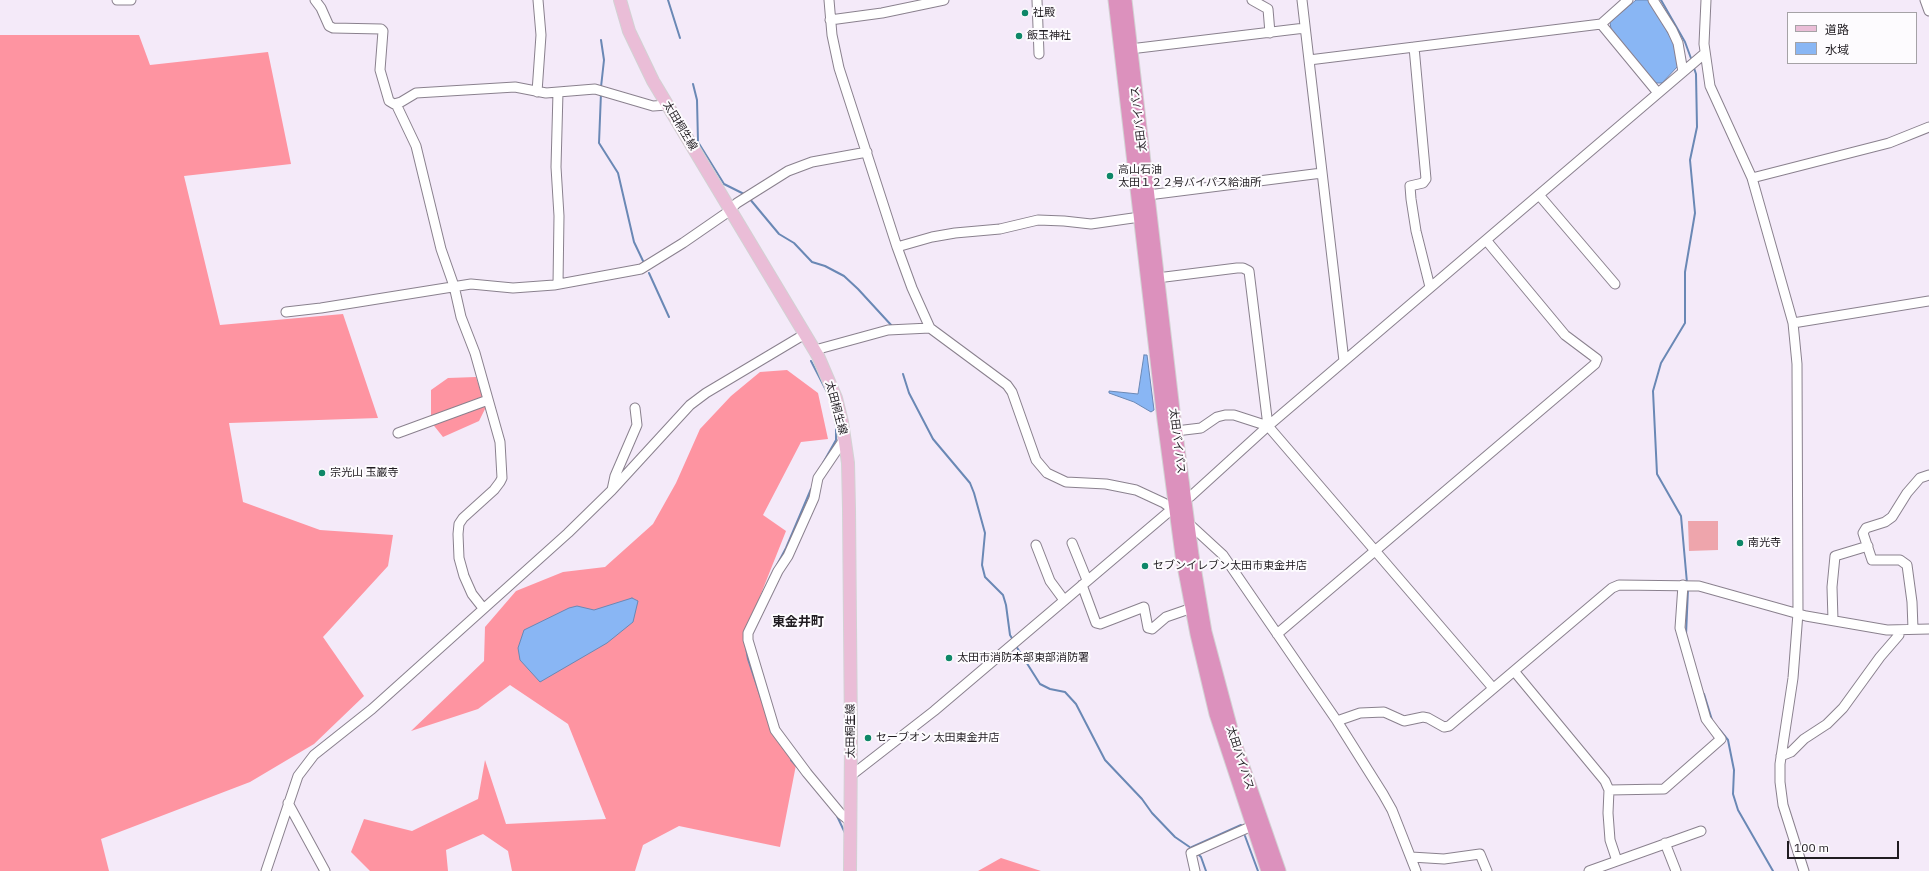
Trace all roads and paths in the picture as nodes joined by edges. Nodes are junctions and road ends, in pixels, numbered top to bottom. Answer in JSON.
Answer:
{"nodes":[{"id":1,"x":117,"y":0,"type":"edge"},
{"id":2,"x":131,"y":0,"type":"edge"},
{"id":3,"x":315,"y":0,"type":"edge"},
{"id":4,"x":538,"y":0,"type":"edge"},
{"id":5,"x":620,"y":0,"type":"edge"},
{"id":6,"x":829,"y":0,"type":"edge"},
{"id":7,"x":944,"y":0,"type":"edge"},
{"id":8,"x":1037,"y":0,"type":"edge"},
{"id":9,"x":1115,"y":0,"type":"edge"},
{"id":10,"x":1125,"y":0,"type":"edge"},
{"id":11,"x":1252,"y":0,"type":"edge"},
{"id":12,"x":1302,"y":0,"type":"edge"},
{"id":13,"x":1628,"y":0,"type":"edge"},
{"id":14,"x":1653,"y":0,"type":"edge"},
{"id":15,"x":1706,"y":0,"type":"edge"},
{"id":16,"x":1925,"y":0,"type":"edge"},
{"id":17,"x":1929,"y":11,"type":"edge"},
{"id":18,"x":830,"y":20,"type":"junction"},
{"id":19,"x":1601,"y":24,"type":"junction"},
{"id":20,"x":1305,"y":28,"type":"junction"},
{"id":21,"x":1270,"y":33,"type":"junction"},
{"id":22,"x":1414,"y":47,"type":"junction"},
{"id":23,"x":1130,"y":49,"type":"junction"},
{"id":24,"x":1039,"y":54,"type":"dead end"},
{"id":25,"x":1704,"y":54,"type":"junction"},
{"id":26,"x":1309,"y":60,"type":"junction"},
{"id":27,"x":1689,"y":67,"type":"junction"},
{"id":28,"x":537,"y":92,"type":"junction"},
{"id":29,"x":558,"y":92,"type":"junction"},
{"id":30,"x":1658,"y":93,"type":"junction"},
{"id":31,"x":396,"y":104,"type":"junction"},
{"id":32,"x":667,"y":105,"type":"junction"},
{"id":33,"x":1929,"y":127,"type":"edge"},
{"id":34,"x":867,"y":152,"type":"junction"},
{"id":35,"x":1322,"y":173,"type":"junction"},
{"id":36,"x":1752,"y":178,"type":"junction"},
{"id":37,"x":1148,"y":195,"type":"junction"},
{"id":38,"x":1539,"y":195,"type":"junction"},
{"id":39,"x":730,"y":209,"type":"junction"},
{"id":40,"x":1140,"y":217,"type":"junction"},
{"id":41,"x":1486,"y":240,"type":"junction"},
{"id":42,"x":897,"y":247,"type":"junction"},
{"id":43,"x":1157,"y":278,"type":"junction"},
{"id":44,"x":558,"y":284,"type":"junction"},
{"id":45,"x":1615,"y":284,"type":"dead end"},
{"id":46,"x":454,"y":286,"type":"junction"},
{"id":47,"x":1430,"y":288,"type":"junction"},
{"id":48,"x":1929,"y":301,"type":"edge"},
{"id":49,"x":286,"y":312,"type":"dead end"},
{"id":50,"x":1793,"y":323,"type":"junction"},
{"id":51,"x":930,"y":328,"type":"junction"},
{"id":52,"x":805,"y":334,"type":"junction"},
{"id":53,"x":815,"y":350,"type":"junction"},
{"id":54,"x":1344,"y":361,"type":"junction"},
{"id":55,"x":488,"y":400,"type":"junction"},
{"id":56,"x":635,"y":408,"type":"dead end"},
{"id":57,"x":1268,"y":426,"type":"junction"},
{"id":58,"x":1176,"y":431,"type":"junction"},
{"id":59,"x":398,"y":433,"type":"dead end"},
{"id":60,"x":845,"y":438,"type":"junction"},
{"id":61,"x":1929,"y":475,"type":"edge"},
{"id":62,"x":612,"y":490,"type":"junction"},
{"id":63,"x":1177,"y":507,"type":"junction"},
{"id":64,"x":1188,"y":522,"type":"junction"},
{"id":65,"x":1072,"y":543,"type":"dead end"},
{"id":66,"x":1036,"y":545,"type":"dead end"},
{"id":67,"x":1868,"y":546,"type":"junction"},
{"id":68,"x":1375,"y":551,"type":"junction"},
{"id":69,"x":1084,"y":582,"type":"junction"},
{"id":70,"x":1682,"y":585,"type":"junction"},
{"id":71,"x":1064,"y":600,"type":"junction"},
{"id":72,"x":483,"y":608,"type":"junction"},
{"id":73,"x":1192,"y":608,"type":"junction"},
{"id":74,"x":1798,"y":613,"type":"junction"},
{"id":75,"x":1834,"y":620,"type":"junction"},
{"id":76,"x":1914,"y":629,"type":"junction"},
{"id":77,"x":1929,"y":629,"type":"edge"},
{"id":78,"x":1899,"y":630,"type":"junction"},
{"id":79,"x":1277,"y":634,"type":"junction"},
{"id":80,"x":1514,"y":671,"type":"junction"},
{"id":81,"x":1493,"y":688,"type":"junction"},
{"id":82,"x":1337,"y":721,"type":"junction"},
{"id":83,"x":1781,"y":756,"type":"junction"},
{"id":84,"x":853,"y":774,"type":"dead end"},
{"id":85,"x":1609,"y":790,"type":"junction"},
{"id":86,"x":288,"y":803,"type":"junction"},
{"id":87,"x":851,"y":822,"type":"junction"},
{"id":88,"x":1252,"y":826,"type":"junction"},
{"id":89,"x":1701,"y":830,"type":"dead end"},
{"id":90,"x":1666,"y":843,"type":"junction"},
{"id":91,"x":1411,"y":857,"type":"junction"},
{"id":92,"x":1617,"y":861,"type":"junction"},
{"id":93,"x":266,"y":871,"type":"edge"},
{"id":94,"x":326,"y":871,"type":"edge"},
{"id":95,"x":850,"y":871,"type":"edge"},
{"id":96,"x":1195,"y":871,"type":"edge"},
{"id":97,"x":1268,"y":871,"type":"edge"},
{"id":98,"x":1279,"y":871,"type":"edge"},
{"id":99,"x":1416,"y":871,"type":"edge"},
{"id":100,"x":1487,"y":871,"type":"edge"},
{"id":101,"x":1589,"y":871,"type":"edge"},
{"id":102,"x":1676,"y":871,"type":"edge"},
{"id":103,"x":1804,"y":871,"type":"edge"}],
"edges":[{"from":1,"to":2,"type":"street"},
{"from":3,"to":31,"type":"street"},
{"from":4,"to":28,"type":"street"},
{"from":5,"to":32,"type":"main road","name":"太田桐生線"},
{"from":6,"to":18,"type":"street"},
{"from":7,"to":18,"type":"street"},
{"from":8,"to":24,"type":"street"},
{"from":9,"to":40,"type":"highway","name":"太田バイパス"},
{"from":10,"to":23,"type":"highway","name":"太田バイパス"},
{"from":11,"to":21,"type":"street"},
{"from":12,"to":20,"type":"street"},
{"from":13,"to":19,"type":"street"},
{"from":14,"to":27,"type":"street"},
{"from":15,"to":25,"type":"street"},
{"from":16,"to":17,"type":"street"},
{"from":18,"to":34,"type":"street"},
{"from":19,"to":22,"type":"street"},
{"from":19,"to":30,"type":"street"},
{"from":20,"to":21,"type":"street"},
{"from":20,"to":26,"type":"street"},
{"from":21,"to":23,"type":"street"},
{"from":22,"to":26,"type":"street"},
{"from":22,"to":47,"type":"street"},
{"from":23,"to":37,"type":"highway","name":"太田バイパス"},
{"from":25,"to":27,"type":"street"},
{"from":25,"to":36,"type":"street"},
{"from":26,"to":35,"type":"street"},
{"from":27,"to":30,"type":"street"},
{"from":28,"to":29,"type":"street"},
{"from":28,"to":31,"type":"street"},
{"from":29,"to":32,"type":"street"},
{"from":29,"to":44,"type":"street"},
{"from":30,"to":38,"type":"street"},
{"from":31,"to":46,"type":"street"},
{"from":32,"to":39,"type":"main road","name":"太田桐生線"},
{"from":33,"to":36,"type":"street"},
{"from":34,"to":39,"type":"street"},
{"from":34,"to":42,"type":"street"},
{"from":35,"to":37,"type":"street"},
{"from":35,"to":54,"type":"street"},
{"from":36,"to":50,"type":"street"},
{"from":37,"to":43,"type":"highway","name":"太田バイパス"},
{"from":38,"to":41,"type":"street"},
{"from":38,"to":45,"type":"street"},
{"from":39,"to":44,"type":"street"},
{"from":39,"to":52,"type":"main road","name":"太田桐生線"},
{"from":40,"to":42,"type":"street"},
{"from":40,"to":63,"type":"highway","name":"太田バイパス"},
{"from":41,"to":47,"type":"street"},
{"from":41,"to":68,"type":"street"},
{"from":42,"to":51,"type":"street"},
{"from":43,"to":57,"type":"street"},
{"from":43,"to":58,"type":"highway","name":"太田バイパス"},
{"from":44,"to":46,"type":"street"},
{"from":46,"to":49,"type":"street"},
{"from":46,"to":55,"type":"street"},
{"from":47,"to":54,"type":"street"},
{"from":48,"to":50,"type":"street"},
{"from":50,"to":74,"type":"street"},
{"from":51,"to":53,"type":"street"},
{"from":51,"to":63,"type":"street"},
{"from":52,"to":53,"type":"main road","name":"太田桐生線"},
{"from":52,"to":62,"type":"street"},
{"from":53,"to":60,"type":"main road","name":"太田桐生線"},
{"from":54,"to":57,"type":"street"},
{"from":55,"to":59,"type":"street"},
{"from":55,"to":72,"type":"street"},
{"from":56,"to":62,"type":"street"},
{"from":57,"to":58,"type":"street"},
{"from":57,"to":63,"type":"street"},
{"from":57,"to":68,"type":"street"},
{"from":58,"to":63,"type":"highway","name":"太田バイパス"},
{"from":60,"to":87,"type":"main road","name":"太田桐生線"},
{"from":60,"to":87,"type":"street"},
{"from":61,"to":67,"type":"street"},
{"from":62,"to":72,"type":"street"},
{"from":63,"to":64,"type":"highway","name":"太田バイパス"},
{"from":63,"to":69,"type":"street"},
{"from":63,"to":73,"type":"highway","name":"太田バイパス"},
{"from":64,"to":79,"type":"street"},
{"from":64,"to":98,"type":"highway","name":"太田バイパス"},
{"from":65,"to":69,"type":"street"},
{"from":66,"to":71,"type":"street"},
{"from":67,"to":75,"type":"street"},
{"from":67,"to":76,"type":"street"},
{"from":68,"to":79,"type":"street"},
{"from":68,"to":81,"type":"street"},
{"from":69,"to":71,"type":"street"},
{"from":69,"to":73,"type":"street"},
{"from":70,"to":74,"type":"street"},
{"from":70,"to":80,"type":"street"},
{"from":70,"to":85,"type":"street"},
{"from":71,"to":84,"type":"street"},
{"from":72,"to":86,"type":"street"},
{"from":73,"to":88,"type":"highway","name":"太田バイパス"},
{"from":74,"to":75,"type":"street"},
{"from":74,"to":83,"type":"street"},
{"from":75,"to":78,"type":"street"},
{"from":76,"to":77,"type":"street"},
{"from":76,"to":78,"type":"street"},
{"from":78,"to":83,"type":"street"},
{"from":79,"to":82,"type":"street"},
{"from":80,"to":81,"type":"street"},
{"from":80,"to":85,"type":"street"},
{"from":81,"to":82,"type":"street"},
{"from":82,"to":91,"type":"street"},
{"from":83,"to":103,"type":"street"},
{"from":85,"to":92,"type":"street"},
{"from":86,"to":93,"type":"street"},
{"from":86,"to":94,"type":"street"},
{"from":87,"to":95,"type":"main road","name":"太田桐生線"},
{"from":88,"to":96,"type":"street"},
{"from":88,"to":97,"type":"highway","name":"太田バイパス"},
{"from":89,"to":90,"type":"street"},
{"from":90,"to":92,"type":"street"},
{"from":90,"to":102,"type":"street"},
{"from":91,"to":99,"type":"street"},
{"from":91,"to":100,"type":"street"},
{"from":92,"to":101,"type":"street"}]}
